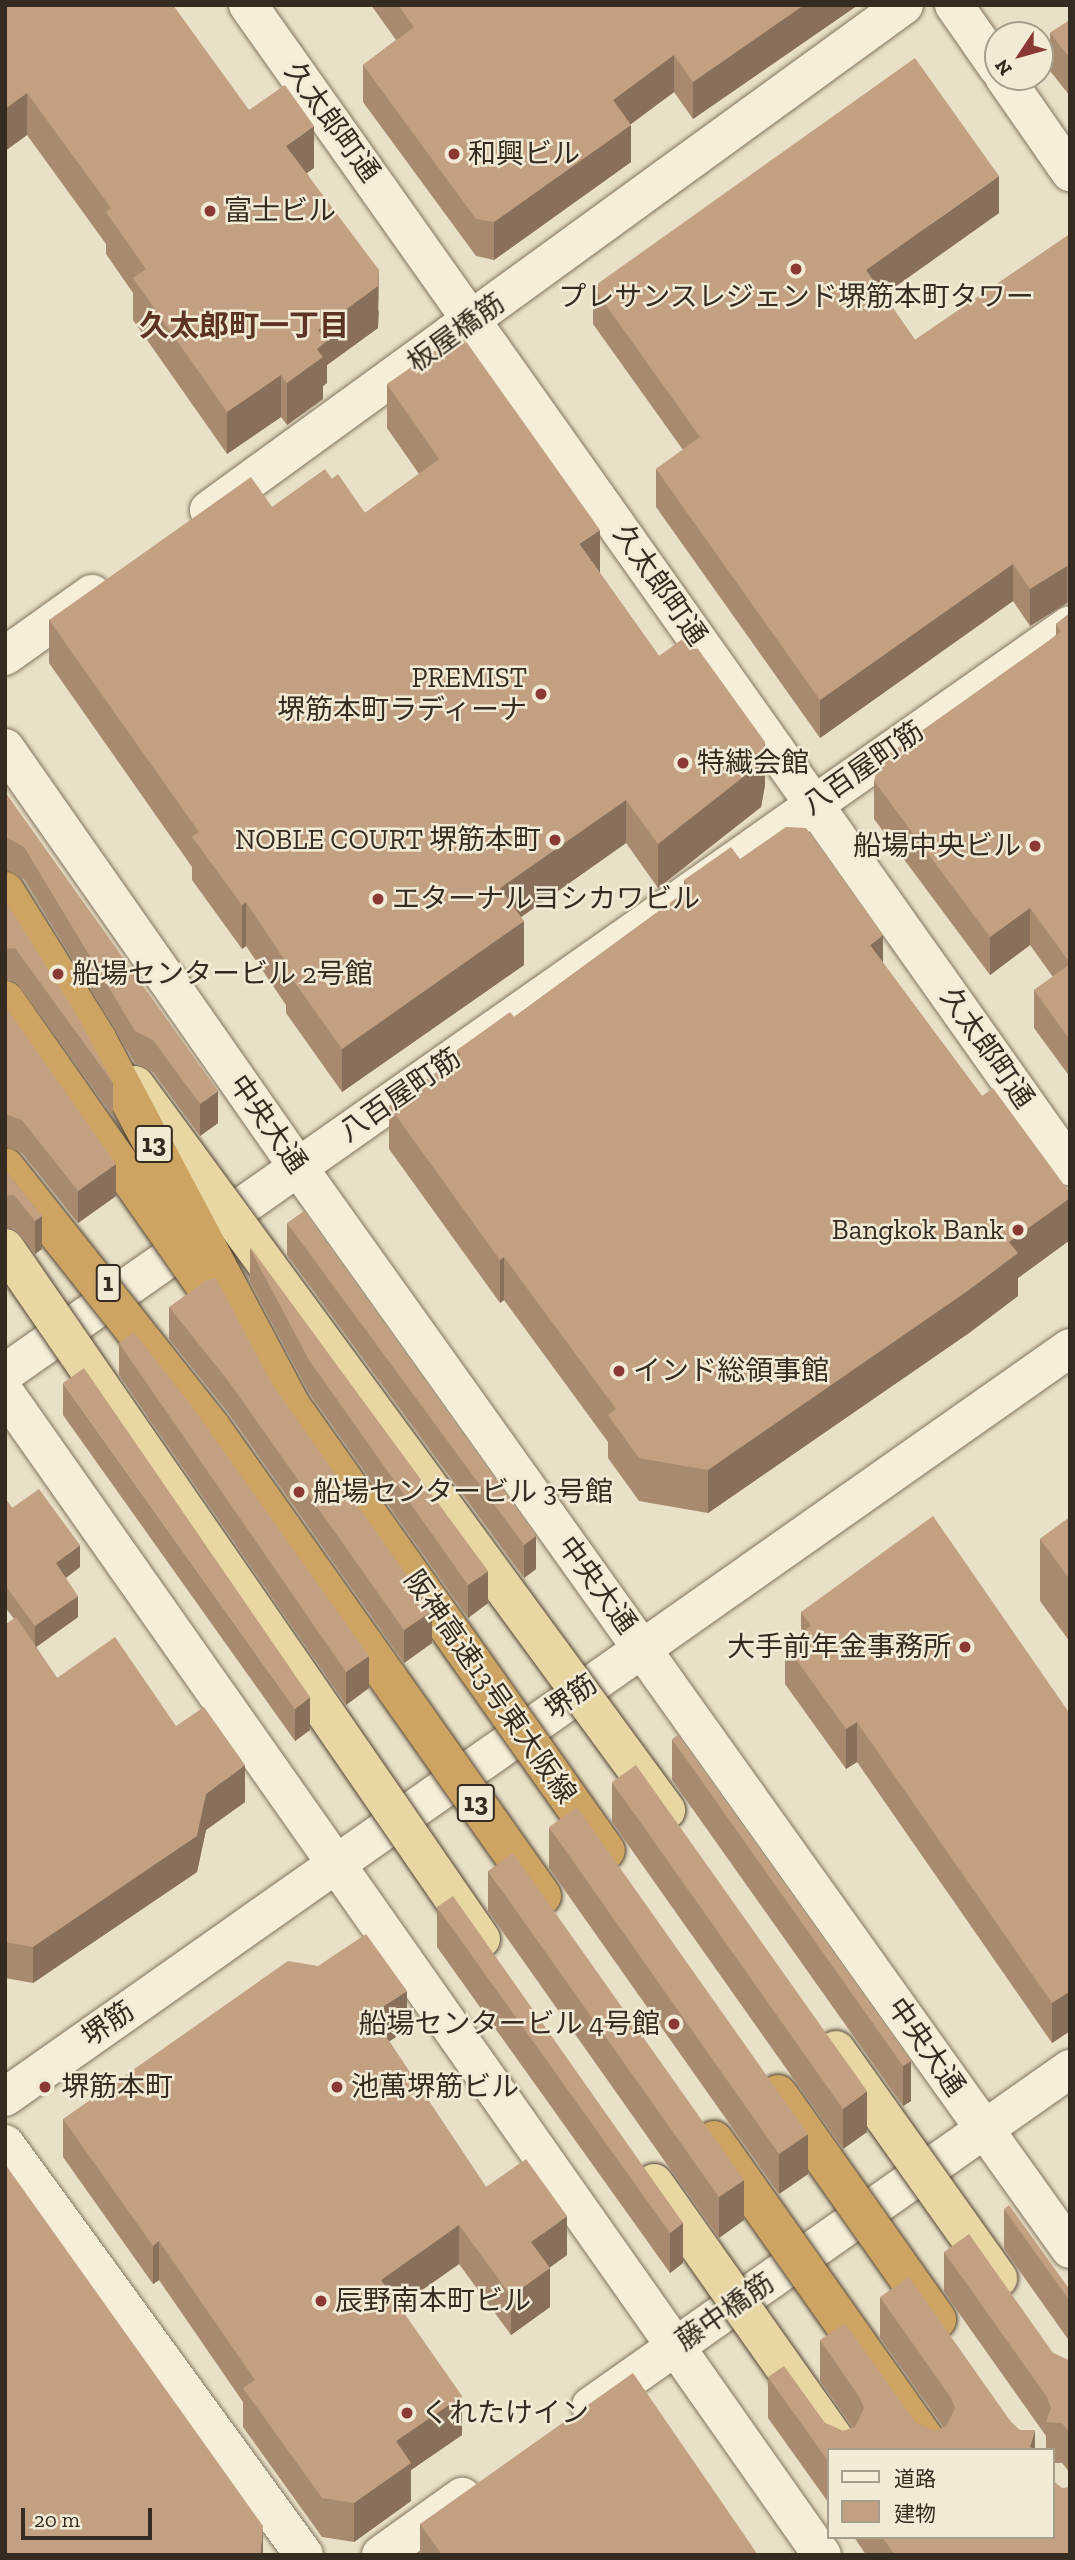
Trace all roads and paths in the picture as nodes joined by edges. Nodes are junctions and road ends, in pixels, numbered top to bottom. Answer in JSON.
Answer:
{"nodes":[{"id":1,"x":248,"y":5,"type":"edge"},
{"id":2,"x":904,"y":5,"type":"edge"},
{"id":3,"x":954,"y":5,"type":"edge"},
{"id":4,"x":984,"y":48,"type":"edge"},
{"id":5,"x":1014,"y":91,"type":"edge"},
{"id":6,"x":1070,"y":172,"type":"edge"},
{"id":7,"x":474,"y":321,"type":"junction"},
{"id":8,"x":180,"y":531,"type":"edge"},
{"id":9,"x":123,"y":572,"type":"edge"},
{"id":10,"x":1070,"y":625,"type":"edge"},
{"id":11,"x":5,"y":656,"type":"edge"},
{"id":12,"x":5,"y":748,"type":"edge"},
{"id":13,"x":813,"y":803,"type":"junction"},
{"id":14,"x":5,"y":891,"type":"edge"},
{"id":15,"x":5,"y":900,"type":"edge"},
{"id":16,"x":5,"y":1000,"type":"edge"},
{"id":17,"x":5,"y":1139,"type":"edge"},
{"id":18,"x":1070,"y":1166,"type":"edge"},
{"id":19,"x":5,"y":1167,"type":"edge"},
{"id":20,"x":298,"y":1167,"type":"junction"},
{"id":21,"x":5,"y":1248,"type":"edge"},
{"id":22,"x":1070,"y":1348,"type":"edge"},
{"id":23,"x":5,"y":1373,"type":"edge"},
{"id":24,"x":5,"y":1393,"type":"edge"},
{"id":25,"x":290,"y":1404,"type":"junction"},
{"id":26,"x":211,"y":1427,"type":"junction"},
{"id":27,"x":641,"y":1646,"type":"junction"},
{"id":28,"x":688,"y":1840,"type":"edge"},
{"id":29,"x":335,"y":1864,"type":"junction"},
{"id":30,"x":627,"y":1881,"type":"edge"},
{"id":31,"x":564,"y":1927,"type":"edge"},
{"id":32,"x":502,"y":1968,"type":"edge"},
{"id":33,"x":815,"y":2020,"type":"edge"},
{"id":34,"x":756,"y":2063,"type":"edge"},
{"id":35,"x":1070,"y":2069,"type":"edge"},
{"id":36,"x":5,"y":2097,"type":"edge"},
{"id":37,"x":692,"y":2109,"type":"edge"},
{"id":38,"x":985,"y":2129,"type":"junction"},
{"id":39,"x":5,"y":2144,"type":"edge"},
{"id":40,"x":636,"y":2158,"type":"edge"},
{"id":41,"x":1070,"y":2249,"type":"edge"},
{"id":42,"x":1022,"y":2313,"type":"edge"},
{"id":43,"x":675,"y":2347,"type":"junction"},
{"id":44,"x":957,"y":2347,"type":"edge"},
{"id":45,"x":567,"y":2423,"type":"edge"},
{"id":46,"x":841,"y":2448,"type":"edge"},
{"id":47,"x":932,"y":2448,"type":"edge"},
{"id":48,"x":490,"y":2477,"type":"edge"},
{"id":49,"x":303,"y":2555,"type":"edge"},
{"id":50,"x":381,"y":2555,"type":"edge"},
{"id":51,"x":822,"y":2555,"type":"edge"}],
"edges":[{"from":1,"to":7,"type":"street","name":"久太郎町通"},
{"from":2,"to":7,"type":"street","name":"板屋橋筋"},
{"from":3,"to":4,"type":"street"},
{"from":5,"to":6,"type":"street"},
{"from":7,"to":8,"type":"street","name":"板屋橋筋"},
{"from":7,"to":13,"type":"street","name":"久太郎町通"},
{"from":9,"to":11,"type":"street"},
{"from":10,"to":13,"type":"street","name":"八百屋町筋"},
{"from":12,"to":20,"type":"street","name":"中央大通"},
{"from":13,"to":18,"type":"street","name":"久太郎町通"},
{"from":13,"to":20,"type":"street","name":"八百屋町筋"},
{"from":14,"to":25,"type":"highway","name":"阪神高速13号東大阪線","number":"13","bridge":true},
{"from":15,"to":28,"type":"main road","bridge":true},
{"from":16,"to":25,"type":"highway","number":"13","bridge":true},
{"from":17,"to":26,"type":"highway","number":"1","bridge":true},
{"from":19,"to":26,"type":"highway","number":"13","bridge":true},
{"from":20,"to":23,"type":"street","name":"八百屋町筋"},
{"from":20,"to":27,"type":"street","name":"中央大通"},
{"from":21,"to":32,"type":"main road","bridge":true},
{"from":22,"to":27,"type":"street","name":"堺筋"},
{"from":24,"to":29,"type":"street"},
{"from":25,"to":30,"type":"highway","name":"阪神高速13号東大阪線","number":"13","bridge":true},
{"from":26,"to":31,"type":"highway","number":"13","bridge":true},
{"from":27,"to":29,"type":"street","name":"堺筋"},
{"from":27,"to":38,"type":"street","name":"中央大通"},
{"from":29,"to":36,"type":"street","name":"堺筋"},
{"from":29,"to":43,"type":"street"},
{"from":33,"to":42,"type":"main road","bridge":true},
{"from":34,"to":44,"type":"highway","bridge":true},
{"from":35,"to":38,"type":"street","name":"藤中橋筋"},
{"from":37,"to":47,"type":"highway","bridge":true},
{"from":38,"to":41,"type":"street","name":"中央大通"},
{"from":38,"to":43,"type":"street","name":"藤中橋筋"},
{"from":39,"to":49,"type":"street"},
{"from":40,"to":46,"type":"main road","bridge":true},
{"from":43,"to":45,"type":"street","name":"藤中橋筋"},
{"from":43,"to":51,"type":"street"},
{"from":48,"to":50,"type":"street"}]}
